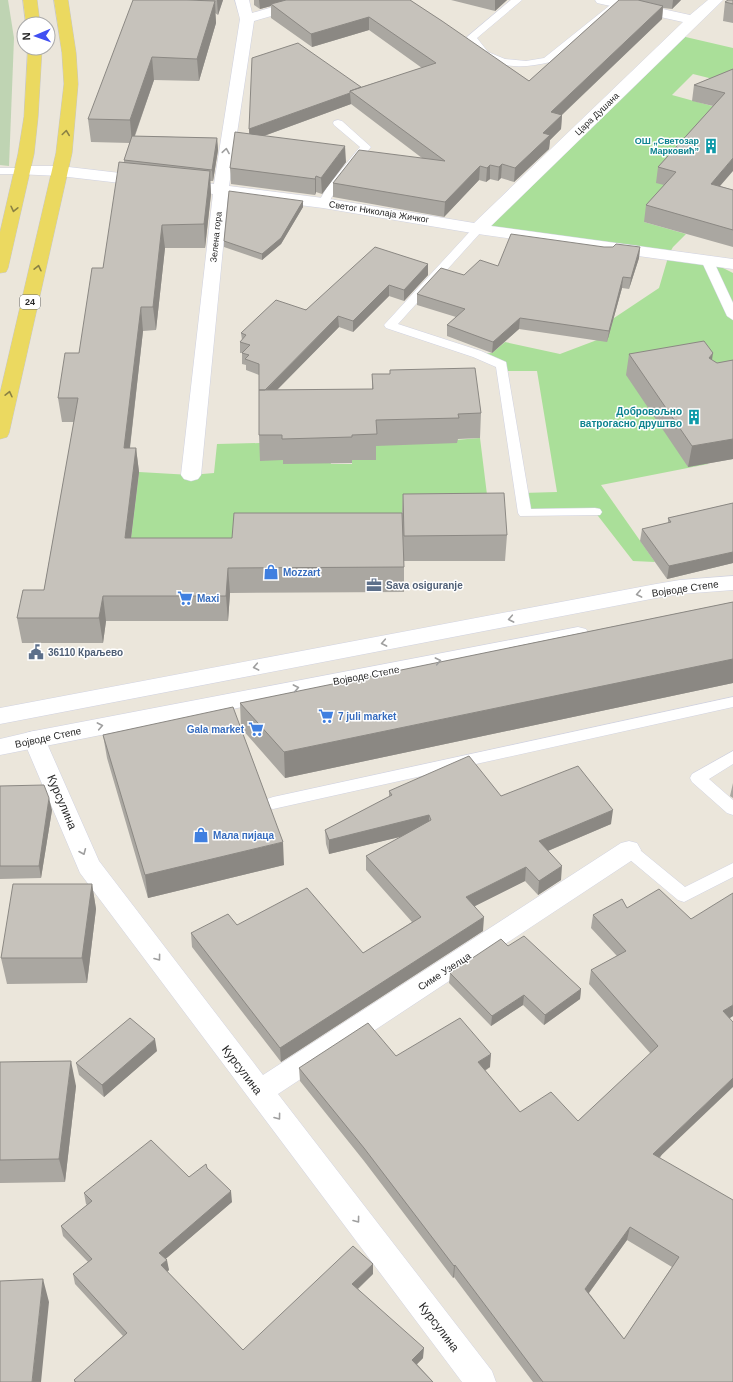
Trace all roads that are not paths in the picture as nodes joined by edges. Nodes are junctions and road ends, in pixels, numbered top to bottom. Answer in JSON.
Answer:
{"nodes":[{"id":1,"x":30,"y":0,"type":"edge"},
{"id":2,"x":61,"y":0,"type":"edge"},
{"id":3,"x":242,"y":0,"type":"edge"},
{"id":4,"x":311,"y":0,"type":"edge"},
{"id":5,"x":517,"y":0,"type":"edge"},
{"id":6,"x":602,"y":0,"type":"edge"},
{"id":7,"x":716,"y":0,"type":"edge"},
{"id":8,"x":617,"y":3,"type":"junction"},
{"id":9,"x":32,"y":16,"type":"edge"},
{"id":10,"x":247,"y":19,"type":"junction"},
{"id":11,"x":693,"y":20,"type":"junction"},
{"id":12,"x":35,"y":56,"type":"edge"},
{"id":13,"x":338,"y":122,"type":"dead end"},
{"id":14,"x":0,"y":171,"type":"edge"},
{"id":15,"x":23,"y":171,"type":"junction"},
{"id":16,"x":60,"y":171,"type":"junction"},
{"id":17,"x":221,"y":189,"type":"junction"},
{"id":18,"x":322,"y":203,"type":"junction"},
{"id":19,"x":478,"y":229,"type":"junction"},
{"id":20,"x":707,"y":260,"type":"junction"},
{"id":21,"x":733,"y":264,"type":"edge"},
{"id":22,"x":0,"y":268,"type":"edge"},
{"id":23,"x":733,"y":316,"type":"edge"},
{"id":24,"x":0,"y":432,"type":"edge"},
{"id":25,"x":191,"y":475,"type":"dead end"},
{"id":26,"x":595,"y":512,"type":"dead end"},
{"id":27,"x":733,"y":583,"type":"edge"},
{"id":28,"x":595,"y":630,"type":"edge"},
{"id":29,"x":733,"y":702,"type":"edge"},
{"id":30,"x":0,"y":716,"type":"edge"},
{"id":31,"x":34,"y":739,"type":"junction"},
{"id":32,"x":0,"y":747,"type":"edge"},
{"id":33,"x":733,"y":757,"type":"edge"},
{"id":34,"x":274,"y":803,"type":"dead end"},
{"id":35,"x":733,"y":809,"type":"edge"},
{"id":36,"x":629,"y":850,"type":"joint"},
{"id":37,"x":733,"y":869,"type":"edge"},
{"id":38,"x":259,"y":1092,"type":"junction"},
{"id":39,"x":481,"y":1382,"type":"edge"}],
"edges":[{"from":1,"to":9,"type":"main road"},
{"from":16,"to":2,"type":"main road","number":"24","one_way":true},
{"from":3,"to":10,"type":"street","name":"Зелена гора"},
{"from":4,"to":10,"type":"street"},
{"from":5,"to":8,"type":"lane"},
{"from":6,"to":8,"type":"street"},
{"from":7,"to":11,"type":"street","name":"Цара Душана"},
{"from":8,"to":11,"type":"street"},
{"from":17,"to":10,"type":"street","name":"Зелена гора","one_way":true},
{"from":11,"to":19,"type":"street","name":"Цара Душана"},
{"from":12,"to":15,"type":"main road"},
{"from":13,"to":18,"type":"lane"},
{"from":14,"to":15,"type":"lane"},
{"from":15,"to":16,"type":"street","name":"Светог Николаја Жичког"},
{"from":15,"to":22,"type":"main road","one_way":true},
{"from":16,"to":17,"type":"street","name":"Светог Николаја Жичког"},
{"from":24,"to":16,"type":"main road","number":"24","one_way":true},
{"from":17,"to":18,"type":"street","name":"Светог Николаја Жичког"},
{"from":17,"to":25,"type":"street","name":"Зелена гора"},
{"from":18,"to":19,"type":"street","name":"Светог Николаја Жичког"},
{"from":19,"to":20,"type":"street","name":"Светог Николаја Жичког"},
{"from":19,"to":26,"type":"lane"},
{"from":20,"to":21,"type":"street","name":"Светог Николаја Жичког"},
{"from":20,"to":23,"type":"lane"},
{"from":27,"to":30,"type":"street","name":"Војводе Степе","one_way":true},
{"from":31,"to":28,"type":"street","name":"Војводе Степе","one_way":true},
{"from":29,"to":34,"type":"lane"},
{"from":31,"to":32,"type":"street","name":"Војводе Степе"},
{"from":31,"to":38,"type":"street","name":"Курсулина","one_way":true},
{"from":33,"to":35,"type":"lane"},
{"from":36,"to":37,"type":"lane"},
{"from":36,"to":38,"type":"street","name":"Симе Узелца"},
{"from":38,"to":39,"type":"street","name":"Курсулина","one_way":true}]}
